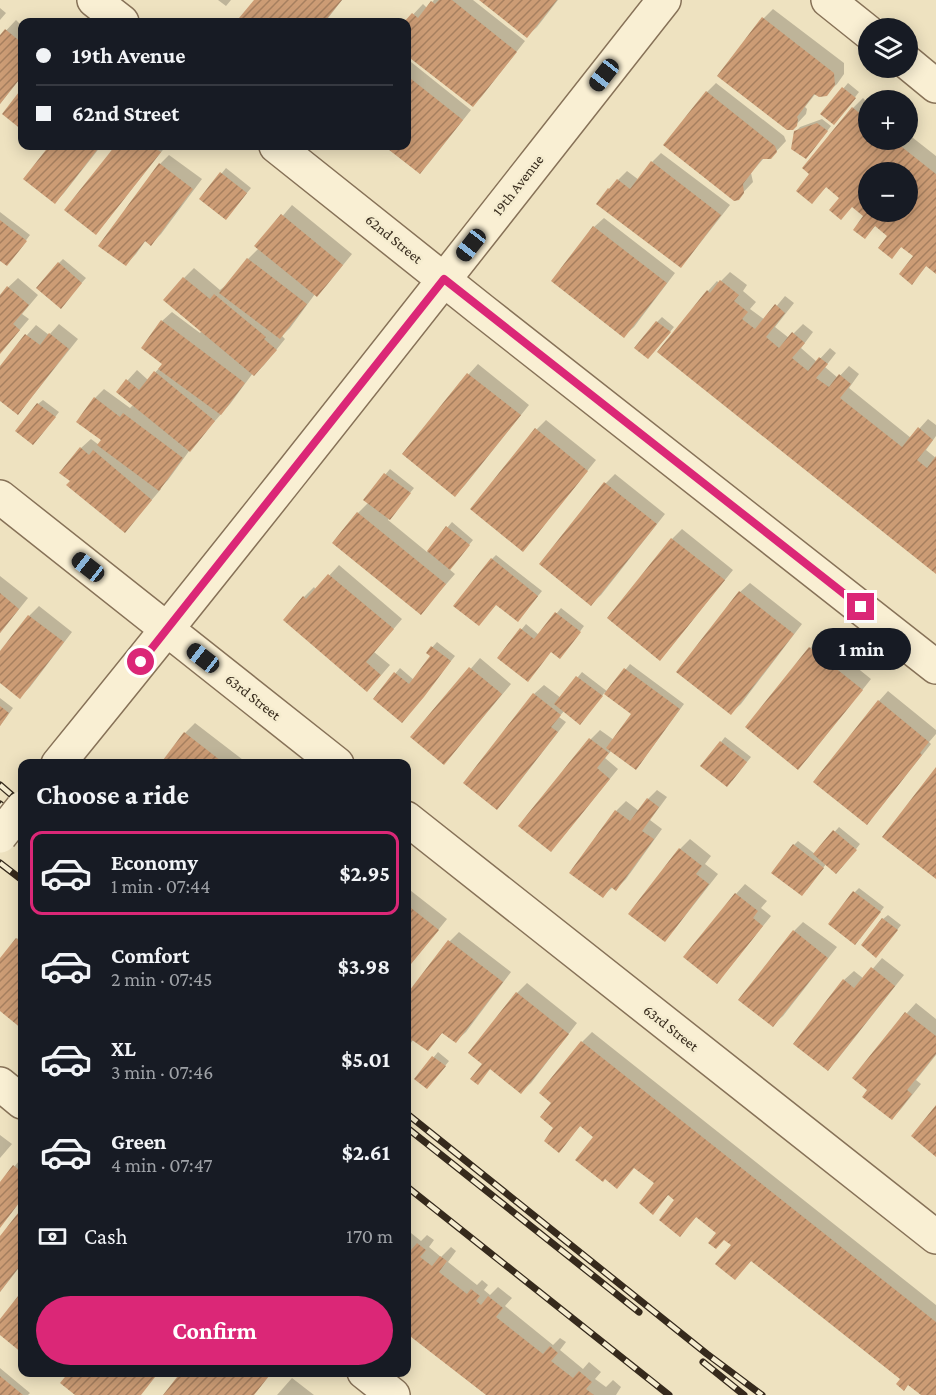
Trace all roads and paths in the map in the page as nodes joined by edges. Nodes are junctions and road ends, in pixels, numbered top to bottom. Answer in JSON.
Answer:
{"nodes":[{"id":1,"x":94,"y":0,"type":"edge"},
{"id":2,"x":663,"y":0,"type":"edge"},
{"id":3,"x":828,"y":0,"type":"edge"},
{"id":4,"x":117,"y":18,"type":"edge"},
{"id":5,"x":858,"y":24,"type":"edge"},
{"id":6,"x":918,"y":71,"type":"edge"},
{"id":7,"x":936,"y":86,"type":"edge"},
{"id":8,"x":281,"y":150,"type":"edge"},
{"id":9,"x":444,"y":279,"type":"junction"},
{"id":10,"x":0,"y":497,"type":"edge"},
{"id":11,"x":167,"y":629,"type":"junction"},
{"id":12,"x":936,"y":667,"type":"edge"},
{"id":13,"x":62,"y":759,"type":"edge"},
{"id":14,"x":331,"y":759,"type":"edge"},
{"id":15,"x":18,"y":813,"type":"edge"},
{"id":16,"x":411,"y":822,"type":"edge"},
{"id":17,"x":0,"y":836,"type":"edge"},
{"id":18,"x":0,"y":1084,"type":"edge"},
{"id":19,"x":18,"y":1099,"type":"edge"},
{"id":20,"x":936,"y":1237,"type":"edge"},
{"id":21,"x":370,"y":1377,"type":"edge"},
{"id":22,"x":393,"y":1395,"type":"edge"}],
"edges":[{"from":1,"to":4,"type":"street"},
{"from":2,"to":9,"type":"street","name":"19th Avenue"},
{"from":3,"to":5,"type":"street"},
{"from":6,"to":7,"type":"street"},
{"from":8,"to":9,"type":"street","name":"62nd Street"},
{"from":9,"to":11,"type":"street","name":"19th Avenue"},
{"from":9,"to":12,"type":"street","name":"62nd Street"},
{"from":10,"to":11,"type":"street","name":"63rd Street"},
{"from":11,"to":13,"type":"street","name":"19th Avenue"},
{"from":11,"to":14,"type":"street","name":"63rd Street"},
{"from":15,"to":17,"type":"street","bridge":true},
{"from":16,"to":20,"type":"street","name":"63rd Street"},
{"from":18,"to":19,"type":"street"},
{"from":21,"to":22,"type":"street"}]}
